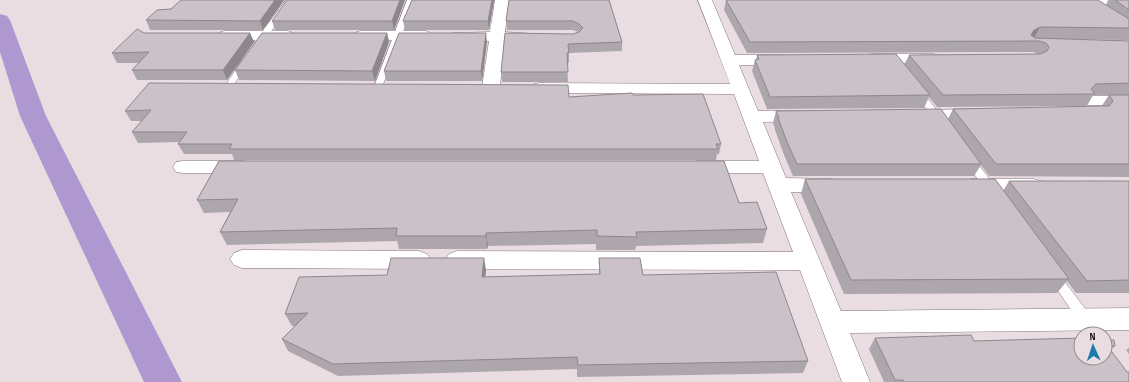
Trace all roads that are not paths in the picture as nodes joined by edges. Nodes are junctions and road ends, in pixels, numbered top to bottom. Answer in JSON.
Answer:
{"nodes":[{"id":1,"x":290,"y":0,"type":"edge"},
{"id":2,"x":411,"y":0,"type":"edge"},
{"id":3,"x":502,"y":0,"type":"edge"},
{"id":4,"x":1064,"y":2,"type":"edge"},
{"id":5,"x":1129,"y":2,"type":"edge"},
{"id":6,"x":711,"y":3,"type":"edge"},
{"id":7,"x":1093,"y":4,"type":"edge"},
{"id":8,"x":210,"y":36,"type":"edge"},
{"id":9,"x":303,"y":36,"type":"edge"},
{"id":10,"x":342,"y":36,"type":"edge"},
{"id":11,"x":398,"y":36,"type":"junction"},
{"id":12,"x":498,"y":36,"type":"junction"},
{"id":13,"x":543,"y":36,"type":"edge"},
{"id":14,"x":256,"y":47,"type":"junction"},
{"id":15,"x":861,"y":59,"type":"edge"},
{"id":16,"x":947,"y":59,"type":"edge"},
{"id":17,"x":729,"y":60,"type":"junction"},
{"id":18,"x":798,"y":60,"type":"edge"},
{"id":19,"x":911,"y":84,"type":"edge"},
{"id":20,"x":229,"y":86,"type":"edge"},
{"id":21,"x":378,"y":87,"type":"edge"},
{"id":22,"x":740,"y":89,"type":"junction"},
{"id":23,"x":1129,"y":101,"type":"edge"},
{"id":24,"x":1088,"y":109,"type":"edge"},
{"id":25,"x":999,"y":114,"type":"edge"},
{"id":26,"x":897,"y":115,"type":"edge"},
{"id":27,"x":751,"y":116,"type":"junction"},
{"id":28,"x":820,"y":116,"type":"edge"},
{"id":29,"x":940,"y":120,"type":"junction"},
{"id":30,"x":962,"y":150,"type":"edge"},
{"id":31,"x":183,"y":167,"type":"dead end"},
{"id":32,"x":262,"y":167,"type":"edge"},
{"id":33,"x":676,"y":167,"type":"edge"},
{"id":34,"x":775,"y":176,"type":"junction"},
{"id":35,"x":848,"y":186,"type":"edge"},
{"id":36,"x":950,"y":186,"type":"edge"},
{"id":37,"x":1051,"y":186,"type":"edge"},
{"id":38,"x":994,"y":193,"type":"junction"},
{"id":39,"x":242,"y":259,"type":"dead end"},
{"id":40,"x":808,"y":261,"type":"junction"},
{"id":41,"x":1050,"y":270,"type":"edge"},
{"id":42,"x":1129,"y":319,"type":"edge"},
{"id":43,"x":832,"y":322,"type":"junction"},
{"id":44,"x":1089,"y":326,"type":"edge"},
{"id":45,"x":1095,"y":326,"type":"edge"},
{"id":46,"x":1073,"y":327,"type":"edge"},
{"id":47,"x":856,"y":382,"type":"edge"}],
"edges":[{"from":1,"to":14,"type":"lane"},
{"from":2,"to":11,"type":"lane"},
{"from":3,"to":12,"type":"street"},
{"from":4,"to":7,"type":"street"},
{"from":5,"to":7,"type":"street"},
{"from":6,"to":17,"type":"street"},
{"from":8,"to":14,"type":"street"},
{"from":9,"to":14,"type":"street"},
{"from":10,"to":11,"type":"street"},
{"from":11,"to":12,"type":"street"},
{"from":11,"to":21,"type":"lane"},
{"from":12,"to":13,"type":"street"},
{"from":12,"to":22,"type":"street"},
{"from":14,"to":20,"type":"lane"},
{"from":15,"to":16,"type":"street"},
{"from":17,"to":18,"type":"street"},
{"from":17,"to":22,"type":"street"},
{"from":19,"to":29,"type":"lane"},
{"from":22,"to":27,"type":"street"},
{"from":23,"to":24,"type":"street"},
{"from":25,"to":29,"type":"street"},
{"from":26,"to":29,"type":"street"},
{"from":27,"to":28,"type":"street"},
{"from":27,"to":34,"type":"street"},
{"from":30,"to":38,"type":"lane"},
{"from":31,"to":32,"type":"street"},
{"from":33,"to":34,"type":"street"},
{"from":34,"to":35,"type":"street"},
{"from":34,"to":40,"type":"street"},
{"from":36,"to":38,"type":"street"},
{"from":37,"to":38,"type":"street"},
{"from":39,"to":40,"type":"street"},
{"from":40,"to":43,"type":"street"},
{"from":41,"to":44,"type":"lane"},
{"from":42,"to":45,"type":"street"},
{"from":43,"to":46,"type":"street"},
{"from":43,"to":47,"type":"street"}]}
